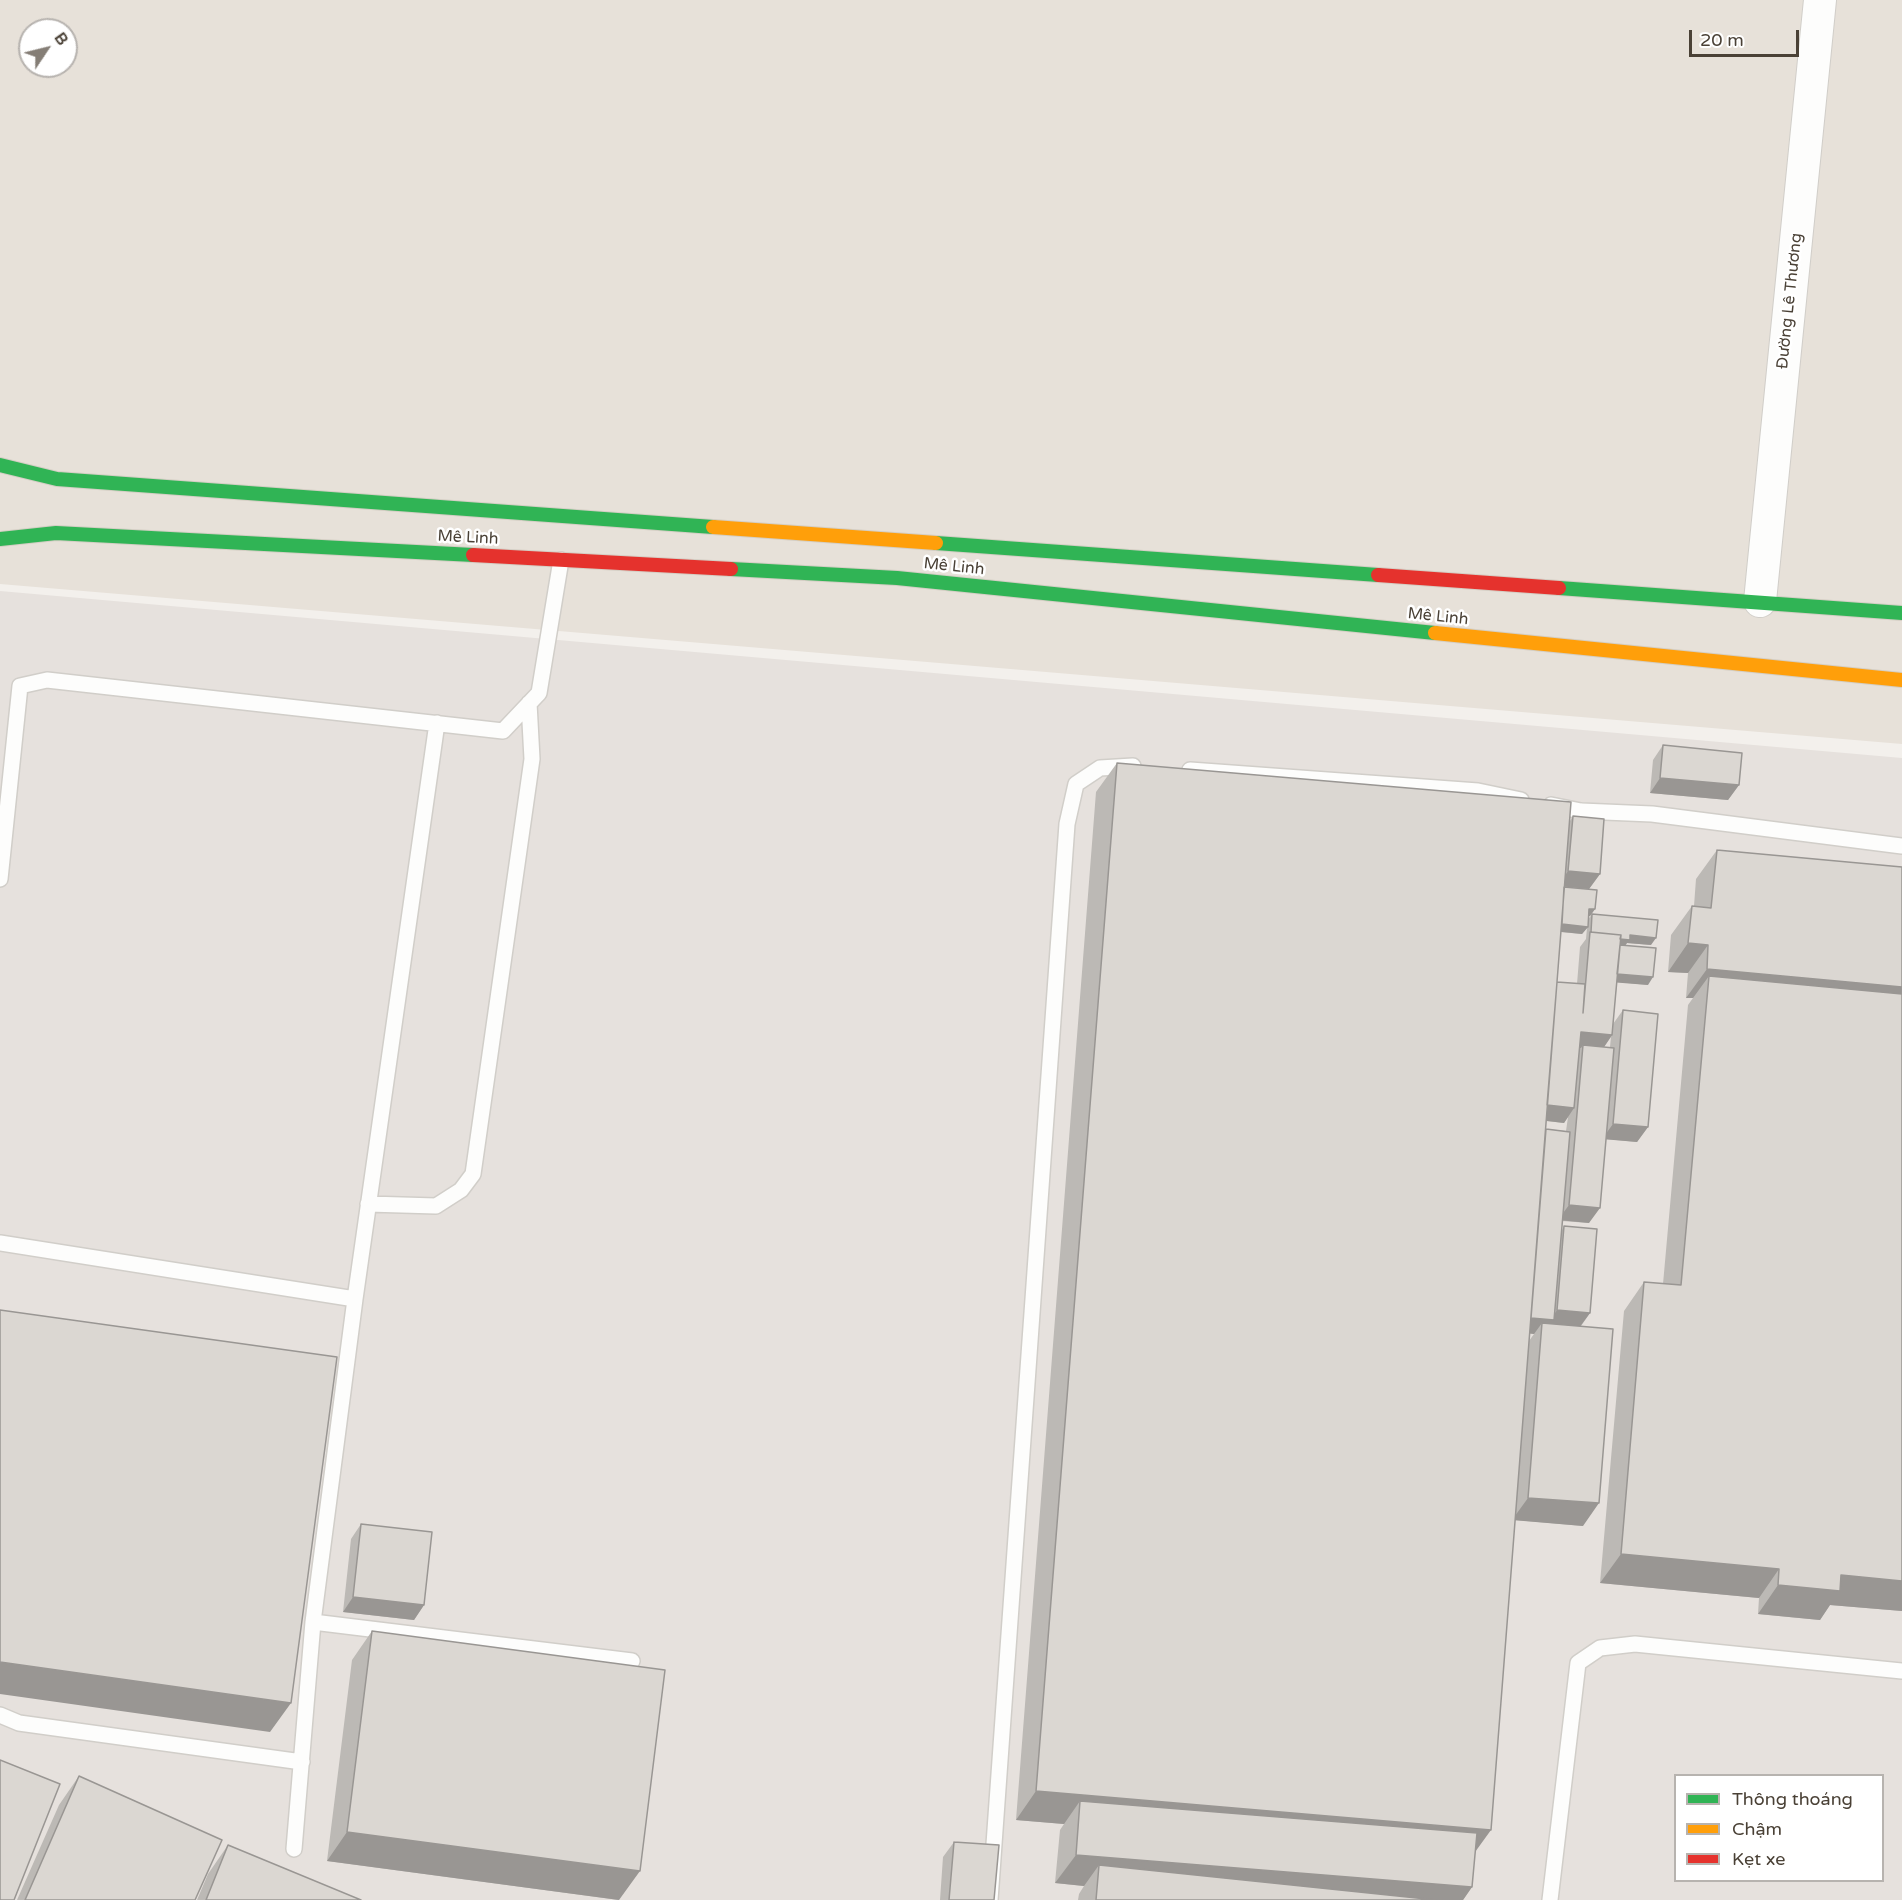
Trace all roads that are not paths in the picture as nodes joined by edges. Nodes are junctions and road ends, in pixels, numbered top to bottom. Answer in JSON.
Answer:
{"nodes":[{"id":1,"x":1820,"y":0,"type":"edge"},
{"id":2,"x":0,"y":465,"type":"edge"},
{"id":3,"x":0,"y":539,"type":"edge"},
{"id":4,"x":561,"y":560,"type":"junction"},
{"id":5,"x":1760,"y":601,"type":"junction"},
{"id":6,"x":1902,"y":613,"type":"edge"},
{"id":7,"x":1902,"y":680,"type":"edge"},
{"id":8,"x":529,"y":703,"type":"junction"},
{"id":9,"x":437,"y":723,"type":"junction"},
{"id":10,"x":1153,"y":767,"type":"edge"},
{"id":11,"x":1176,"y":769,"type":"edge"},
{"id":12,"x":1902,"y":846,"type":"edge"},
{"id":13,"x":0,"y":879,"type":"edge"},
{"id":14,"x":368,"y":1204,"type":"junction"},
{"id":15,"x":0,"y":1244,"type":"edge"},
{"id":16,"x":354,"y":1299,"type":"junction"},
{"id":17,"x":314,"y":1622,"type":"junction"},
{"id":18,"x":632,"y":1661,"type":"dead end"},
{"id":19,"x":1902,"y":1671,"type":"edge"},
{"id":20,"x":0,"y":1715,"type":"edge"},
{"id":21,"x":302,"y":1762,"type":"junction"},
{"id":22,"x":294,"y":1849,"type":"dead end"},
{"id":23,"x":990,"y":1900,"type":"edge"},
{"id":24,"x":1550,"y":1900,"type":"edge"}],
"edges":[{"from":1,"to":5,"type":"street","name":"Đường Lê Thương"},
{"from":2,"to":5,"type":"main road","name":"Mê Linh"},
{"from":3,"to":4,"type":"main road","name":"Mê Linh"},
{"from":4,"to":7,"type":"main road","name":"Mê Linh"},
{"from":4,"to":8,"type":"lane"},
{"from":5,"to":6,"type":"main road","name":"Mê Linh"},
{"from":8,"to":9,"type":"lane"},
{"from":8,"to":14,"type":"lane"},
{"from":9,"to":13,"type":"lane"},
{"from":9,"to":14,"type":"lane"},
{"from":10,"to":23,"type":"lane"},
{"from":11,"to":12,"type":"lane"},
{"from":14,"to":16,"type":"lane"},
{"from":15,"to":16,"type":"lane"},
{"from":16,"to":17,"type":"lane"},
{"from":17,"to":18,"type":"lane"},
{"from":17,"to":21,"type":"lane"},
{"from":19,"to":24,"type":"lane"},
{"from":20,"to":21,"type":"lane"},
{"from":21,"to":22,"type":"lane"}]}
